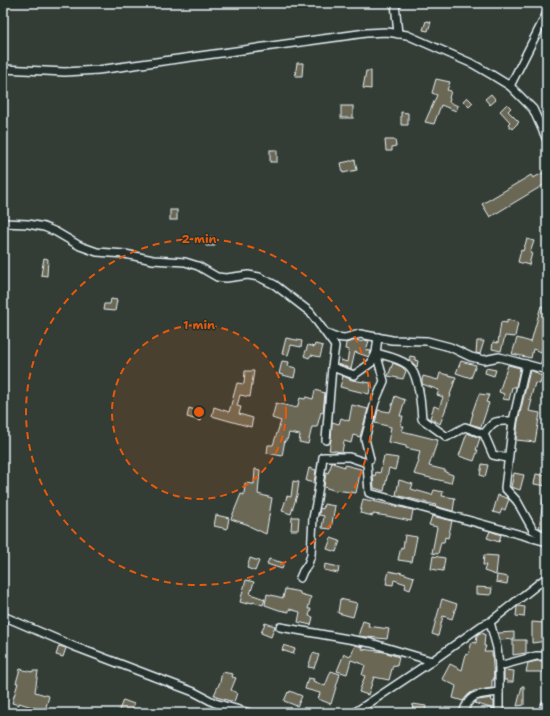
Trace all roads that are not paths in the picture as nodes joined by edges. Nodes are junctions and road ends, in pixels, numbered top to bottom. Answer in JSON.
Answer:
{"nodes":[{"id":1,"x":395,"y":3,"type":"edge"},
{"id":2,"x":547,"y":12,"type":"edge"},
{"id":3,"x":398,"y":34,"type":"junction"},
{"id":4,"x":3,"y":69,"type":"edge"},
{"id":5,"x":510,"y":86,"type":"junction"},
{"id":6,"x":547,"y":140,"type":"edge"},
{"id":7,"x":3,"y":223,"type":"edge"},
{"id":8,"x":327,"y":334,"type":"junction"},
{"id":9,"x":378,"y":337,"type":"junction"},
{"id":10,"x":376,"y":353,"type":"junction"},
{"id":11,"x":547,"y":358,"type":"edge"},
{"id":12,"x":526,"y":364,"type":"junction"},
{"id":13,"x":332,"y":368,"type":"junction"},
{"id":14,"x":545,"y":369,"type":"edge"},
{"id":15,"x":513,"y":421,"type":"junction"},
{"id":16,"x":484,"y":434,"type":"junction"},
{"id":17,"x":326,"y":440,"type":"dead end"},
{"id":18,"x":507,"y":458,"type":"junction"},
{"id":19,"x":370,"y":459,"type":"dead end"},
{"id":20,"x":547,"y":538,"type":"edge"},
{"id":21,"x":547,"y":542,"type":"edge"},
{"id":22,"x":547,"y":577,"type":"edge"},
{"id":23,"x":300,"y":578,"type":"dead end"},
{"id":24,"x":3,"y":616,"type":"edge"},
{"id":25,"x":490,"y":622,"type":"junction"},
{"id":26,"x":280,"y":627,"type":"dead end"},
{"id":27,"x":547,"y":656,"type":"edge"},
{"id":28,"x":432,"y":662,"type":"junction"},
{"id":29,"x":499,"y":666,"type":"junction"},
{"id":30,"x":499,"y":692,"type":"junction"},
{"id":31,"x":547,"y":703,"type":"edge"},
{"id":32,"x":545,"y":712,"type":"edge"},
{"id":33,"x":250,"y":713,"type":"edge"},
{"id":34,"x":354,"y":713,"type":"edge"},
{"id":35,"x":463,"y":713,"type":"edge"},
{"id":36,"x":499,"y":713,"type":"edge"}],
"edges":[{"from":1,"to":3,"type":"street"},
{"from":2,"to":5,"type":"street"},
{"from":3,"to":4,"type":"street"},
{"from":3,"to":5,"type":"street"},
{"from":5,"to":6,"type":"street"},
{"from":7,"to":8,"type":"street"},
{"from":8,"to":9,"type":"street"},
{"from":8,"to":13,"type":"street"},
{"from":9,"to":10,"type":"street"},
{"from":9,"to":12,"type":"street"},
{"from":10,"to":13,"type":"street"},
{"from":10,"to":16,"type":"street"},
{"from":10,"to":19,"type":"street"},
{"from":11,"to":14,"type":"street"},
{"from":12,"to":14,"type":"street"},
{"from":12,"to":15,"type":"street"},
{"from":13,"to":17,"type":"street"},
{"from":15,"to":16,"type":"street"},
{"from":15,"to":18,"type":"street"},
{"from":16,"to":18,"type":"street"},
{"from":18,"to":20,"type":"street"},
{"from":21,"to":23,"type":"street"},
{"from":22,"to":25,"type":"street"},
{"from":24,"to":33,"type":"street"},
{"from":25,"to":28,"type":"street"},
{"from":25,"to":29,"type":"street"},
{"from":26,"to":28,"type":"street"},
{"from":27,"to":29,"type":"street"},
{"from":28,"to":34,"type":"street"},
{"from":29,"to":30,"type":"street"},
{"from":30,"to":35,"type":"street"},
{"from":30,"to":36,"type":"street"},
{"from":31,"to":32,"type":"street"}]}
